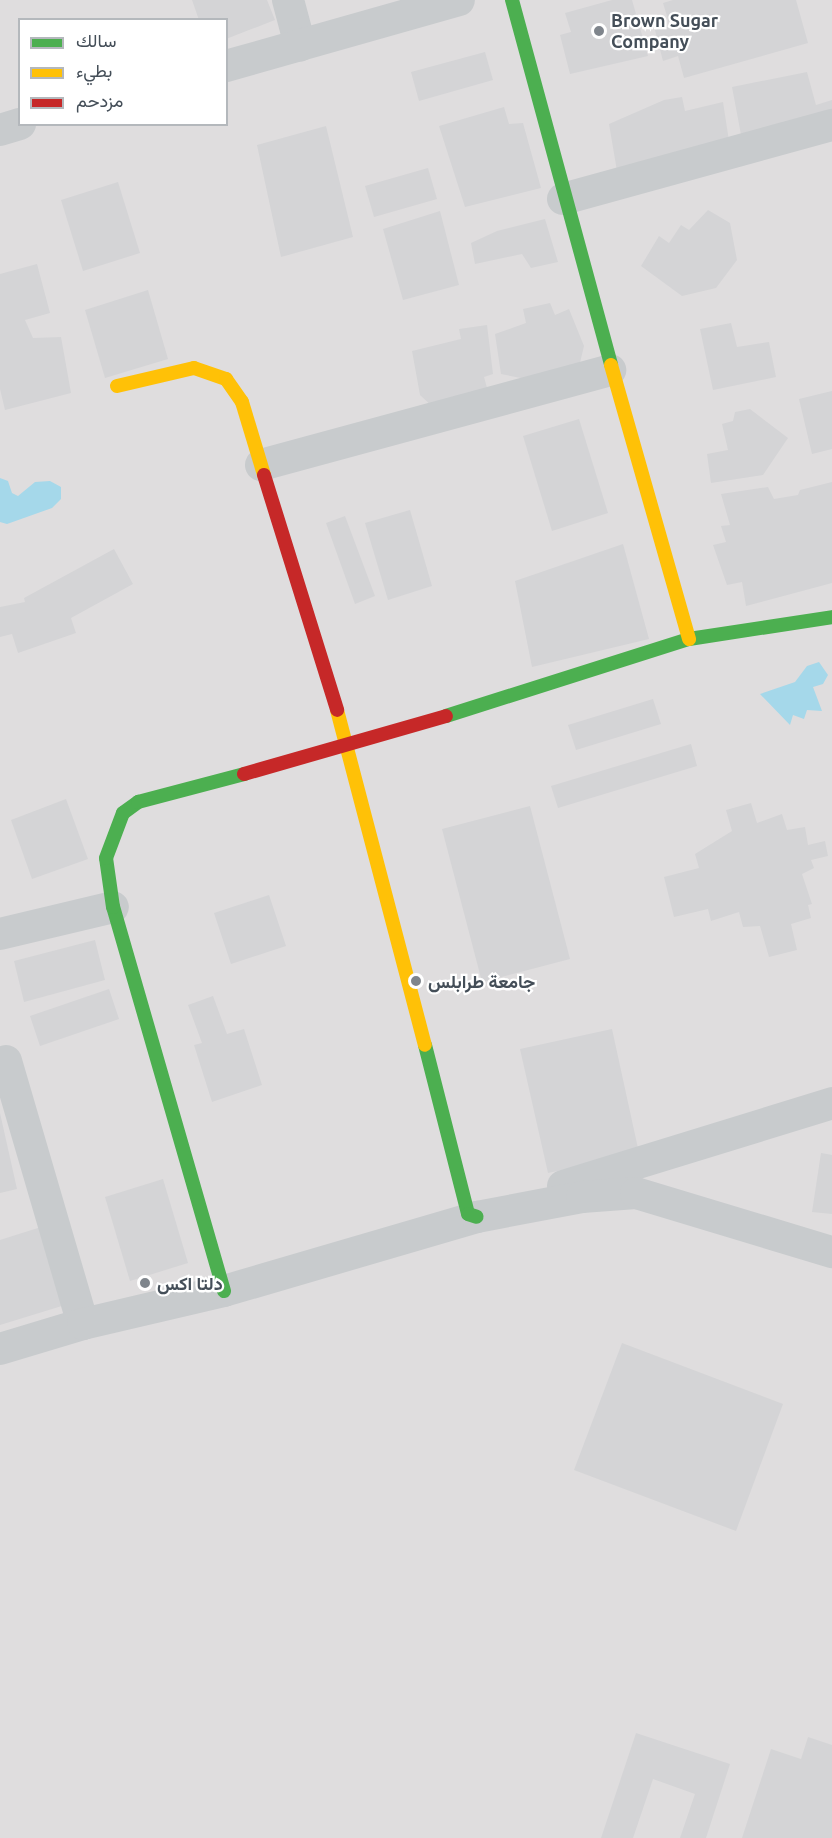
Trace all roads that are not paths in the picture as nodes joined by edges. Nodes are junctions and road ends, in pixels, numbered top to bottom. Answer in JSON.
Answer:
{"nodes":[{"id":1,"x":288,"y":0,"type":"edge"},
{"id":2,"x":459,"y":0,"type":"edge"},
{"id":3,"x":512,"y":0,"type":"edge"},
{"id":4,"x":300,"y":45,"type":"junction"},
{"id":5,"x":228,"y":65,"type":"edge"},
{"id":6,"x":18,"y":125,"type":"edge"},
{"id":7,"x":832,"y":125,"type":"edge"},
{"id":8,"x":0,"y":130,"type":"edge"},
{"id":9,"x":562,"y":200,"type":"junction"},
{"id":10,"x":610,"y":370,"type":"junction"},
{"id":11,"x":117,"y":386,"type":"dead end"},
{"id":12,"x":261,"y":465,"type":"junction"},
{"id":13,"x":832,"y":617,"type":"edge"},
{"id":14,"x":689,"y":639,"type":"junction"},
{"id":15,"x":348,"y":747,"type":"junction"},
{"id":16,"x":113,"y":908,"type":"junction"},
{"id":17,"x":0,"y":934,"type":"edge"},
{"id":18,"x":6,"y":1061,"type":"dead end"},
{"id":19,"x":832,"y":1103,"type":"edge"},
{"id":20,"x":472,"y":1216,"type":"junction"},
{"id":21,"x":832,"y":1252,"type":"edge"},
{"id":22,"x":224,"y":1291,"type":"junction"},
{"id":23,"x":83,"y":1324,"type":"junction"},
{"id":24,"x":0,"y":1349,"type":"edge"}],
"edges":[{"from":1,"to":4,"type":"street"},
{"from":2,"to":4,"type":"street"},
{"from":3,"to":9,"type":"street"},
{"from":4,"to":5,"type":"street"},
{"from":6,"to":8,"type":"street"},
{"from":7,"to":9,"type":"street"},
{"from":9,"to":10,"type":"street"},
{"from":10,"to":12,"type":"street"},
{"from":10,"to":14,"type":"street"},
{"from":11,"to":12,"type":"street"},
{"from":12,"to":15,"type":"street"},
{"from":13,"to":14,"type":"street"},
{"from":14,"to":15,"type":"street"},
{"from":15,"to":16,"type":"street"},
{"from":15,"to":20,"type":"street"},
{"from":16,"to":17,"type":"street"},
{"from":16,"to":22,"type":"street"},
{"from":18,"to":23,"type":"street"},
{"from":19,"to":20,"type":"street"},
{"from":20,"to":21,"type":"street"},
{"from":20,"to":22,"type":"street"},
{"from":22,"to":23,"type":"street"},
{"from":23,"to":24,"type":"street"}]}
